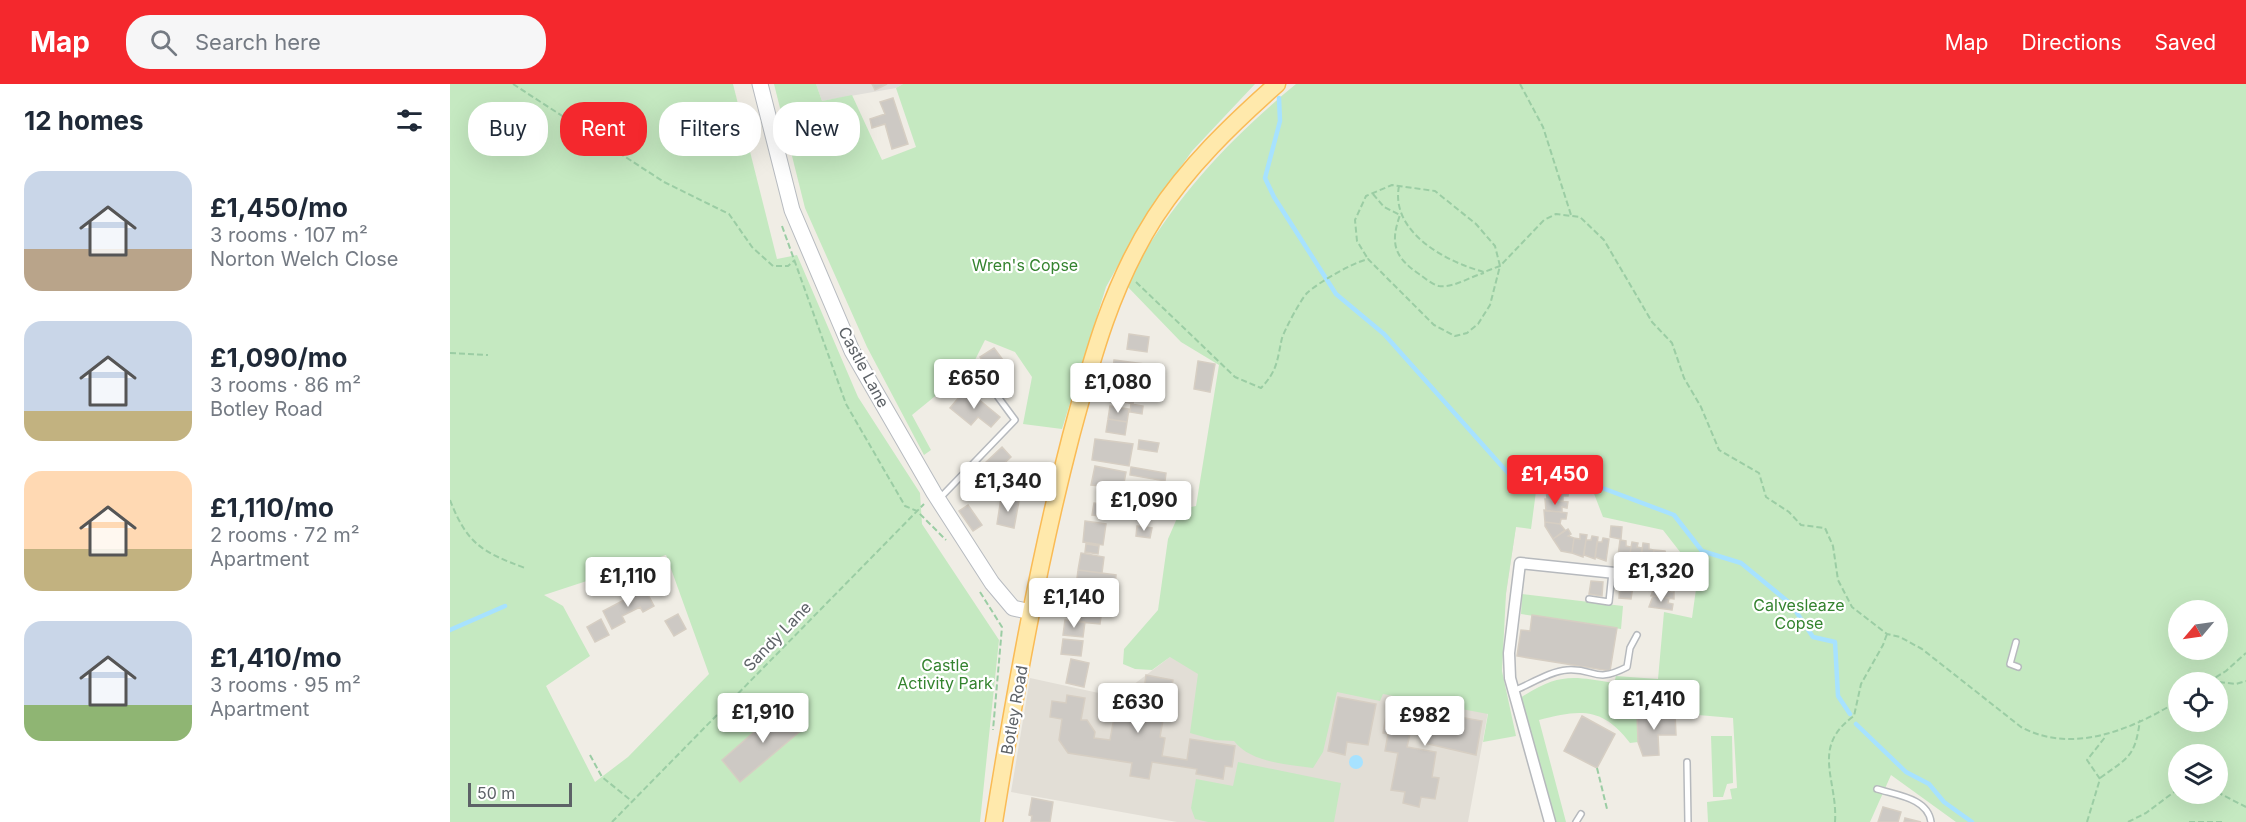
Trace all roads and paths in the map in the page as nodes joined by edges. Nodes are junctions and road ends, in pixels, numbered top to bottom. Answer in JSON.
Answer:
{"nodes":[{"id":1,"x":513,"y":84,"type":"edge"},
{"id":2,"x":760,"y":84,"type":"edge"},
{"id":3,"x":1277,"y":84,"type":"edge"},
{"id":4,"x":1520,"y":84,"type":"edge"},
{"id":5,"x":1400,"y":186,"type":"junction"},
{"id":6,"x":1372,"y":194,"type":"junction"},
{"id":7,"x":1400,"y":215,"type":"junction"},
{"id":8,"x":1571,"y":215,"type":"junction"},
{"id":9,"x":806,"y":241,"type":"junction"},
{"id":10,"x":1368,"y":259,"type":"junction"},
{"id":11,"x":1500,"y":266,"type":"junction"},
{"id":12,"x":1484,"y":272,"type":"junction"},
{"id":13,"x":1123,"y":274,"type":"junction"},
{"id":14,"x":450,"y":353,"type":"edge"},
{"id":15,"x":488,"y":355,"type":"dead end"},
{"id":16,"x":998,"y":398,"type":"dead end"},
{"id":17,"x":937,"y":496,"type":"junction"},
{"id":18,"x":450,"y":500,"type":"edge"},
{"id":19,"x":905,"y":506,"type":"dead end"},
{"id":20,"x":917,"y":511,"type":"junction"},
{"id":21,"x":951,"y":548,"type":"dead end"},
{"id":22,"x":525,"y":568,"type":"dead end"},
{"id":23,"x":1612,"y":572,"type":"junction"},
{"id":24,"x":1644,"y":576,"type":"dead end"},
{"id":25,"x":976,"y":587,"type":"dead end"},
{"id":26,"x":1588,"y":599,"type":"dead end"},
{"id":27,"x":1031,"y":612,"type":"junction"},
{"id":28,"x":1887,"y":634,"type":"junction"},
{"id":29,"x":1637,"y":635,"type":"dead end"},
{"id":30,"x":2016,"y":642,"type":"dead end"},
{"id":31,"x":2246,"y":653,"type":"edge"},
{"id":32,"x":2018,"y":667,"type":"dead end"},
{"id":33,"x":2222,"y":672,"type":"edge"},
{"id":34,"x":2246,"y":681,"type":"edge"},
{"id":35,"x":2228,"y":683,"type":"edge"},
{"id":36,"x":1513,"y":691,"type":"junction"},
{"id":37,"x":2168,"y":706,"type":"edge"},
{"id":38,"x":2140,"y":720,"type":"junction"},
{"id":39,"x":993,"y":731,"type":"dead end"},
{"id":40,"x":2106,"y":736,"type":"junction"},
{"id":41,"x":590,"y":755,"type":"dead end"},
{"id":42,"x":1687,"y":762,"type":"dead end"},
{"id":43,"x":1597,"y":768,"type":"dead end"},
{"id":44,"x":2100,"y":778,"type":"junction"},
{"id":45,"x":1877,"y":789,"type":"dead end"},
{"id":46,"x":2168,"y":796,"type":"edge"},
{"id":47,"x":2228,"y":798,"type":"edge"},
{"id":48,"x":633,"y":802,"type":"junction"},
{"id":49,"x":2246,"y":807,"type":"edge"},
{"id":50,"x":1607,"y":809,"type":"dead end"},
{"id":51,"x":1581,"y":814,"type":"dead end"},
{"id":52,"x":612,"y":822,"type":"edge"},
{"id":53,"x":994,"y":822,"type":"edge"},
{"id":54,"x":1550,"y":822,"type":"edge"},
{"id":55,"x":1576,"y":822,"type":"edge"},
{"id":56,"x":1688,"y":822,"type":"edge"},
{"id":57,"x":1835,"y":822,"type":"edge"},
{"id":58,"x":1931,"y":822,"type":"edge"},
{"id":59,"x":2087,"y":822,"type":"edge"},
{"id":60,"x":2127,"y":822,"type":"edge"},
{"id":61,"x":2189,"y":822,"type":"edge"},
{"id":62,"x":2223,"y":822,"type":"edge"}],
"edges":[{"from":1,"to":9,"type":"path"},
{"from":2,"to":9,"type":"street","name":"Castle Lane"},
{"from":3,"to":13,"type":"main road","name":"Botley Road"},
{"from":4,"to":8,"type":"path"},
{"from":5,"to":6,"type":"path"},
{"from":5,"to":7,"type":"path"},
{"from":5,"to":11,"type":"path"},
{"from":6,"to":7,"type":"path"},
{"from":6,"to":10,"type":"path"},
{"from":7,"to":12,"type":"path"},
{"from":7,"to":12,"type":"path"},
{"from":8,"to":11,"type":"path"},
{"from":8,"to":28,"type":"path"},
{"from":9,"to":17,"type":"street","name":"Castle Lane"},
{"from":10,"to":11,"type":"path"},
{"from":10,"to":13,"type":"path"},
{"from":11,"to":12,"type":"path"},
{"from":13,"to":27,"type":"main road","name":"Botley Road"},
{"from":14,"to":15,"type":"path"},
{"from":16,"to":17,"type":"lane"},
{"from":17,"to":20,"type":"path","name":"Sandy Lane"},
{"from":17,"to":27,"type":"street","name":"Castle Lane"},
{"from":18,"to":22,"type":"path"},
{"from":19,"to":20,"type":"path"},
{"from":20,"to":21,"type":"path"},
{"from":20,"to":48,"type":"path","name":"Sandy Lane"},
{"from":23,"to":24,"type":"street"},
{"from":23,"to":26,"type":"lane"},
{"from":23,"to":36,"type":"street"},
{"from":25,"to":39,"type":"path"},
{"from":27,"to":53,"type":"main road","name":"Botley Road"},
{"from":28,"to":40,"type":"path"},
{"from":28,"to":57,"type":"path"},
{"from":29,"to":36,"type":"lane"},
{"from":30,"to":32,"type":"lane"},
{"from":31,"to":33,"type":"path"},
{"from":34,"to":35,"type":"path"},
{"from":36,"to":54,"type":"street"},
{"from":37,"to":38,"type":"path"},
{"from":38,"to":40,"type":"path"},
{"from":38,"to":44,"type":"path"},
{"from":40,"to":44,"type":"path"},
{"from":41,"to":48,"type":"path"},
{"from":42,"to":56,"type":"lane"},
{"from":43,"to":50,"type":"path"},
{"from":44,"to":59,"type":"path"},
{"from":45,"to":58,"type":"lane"},
{"from":46,"to":60,"type":"path"},
{"from":47,"to":49,"type":"path"},
{"from":48,"to":52,"type":"path","name":"Sandy Lane"},
{"from":51,"to":55,"type":"lane"},
{"from":61,"to":62,"type":"path"}]}
